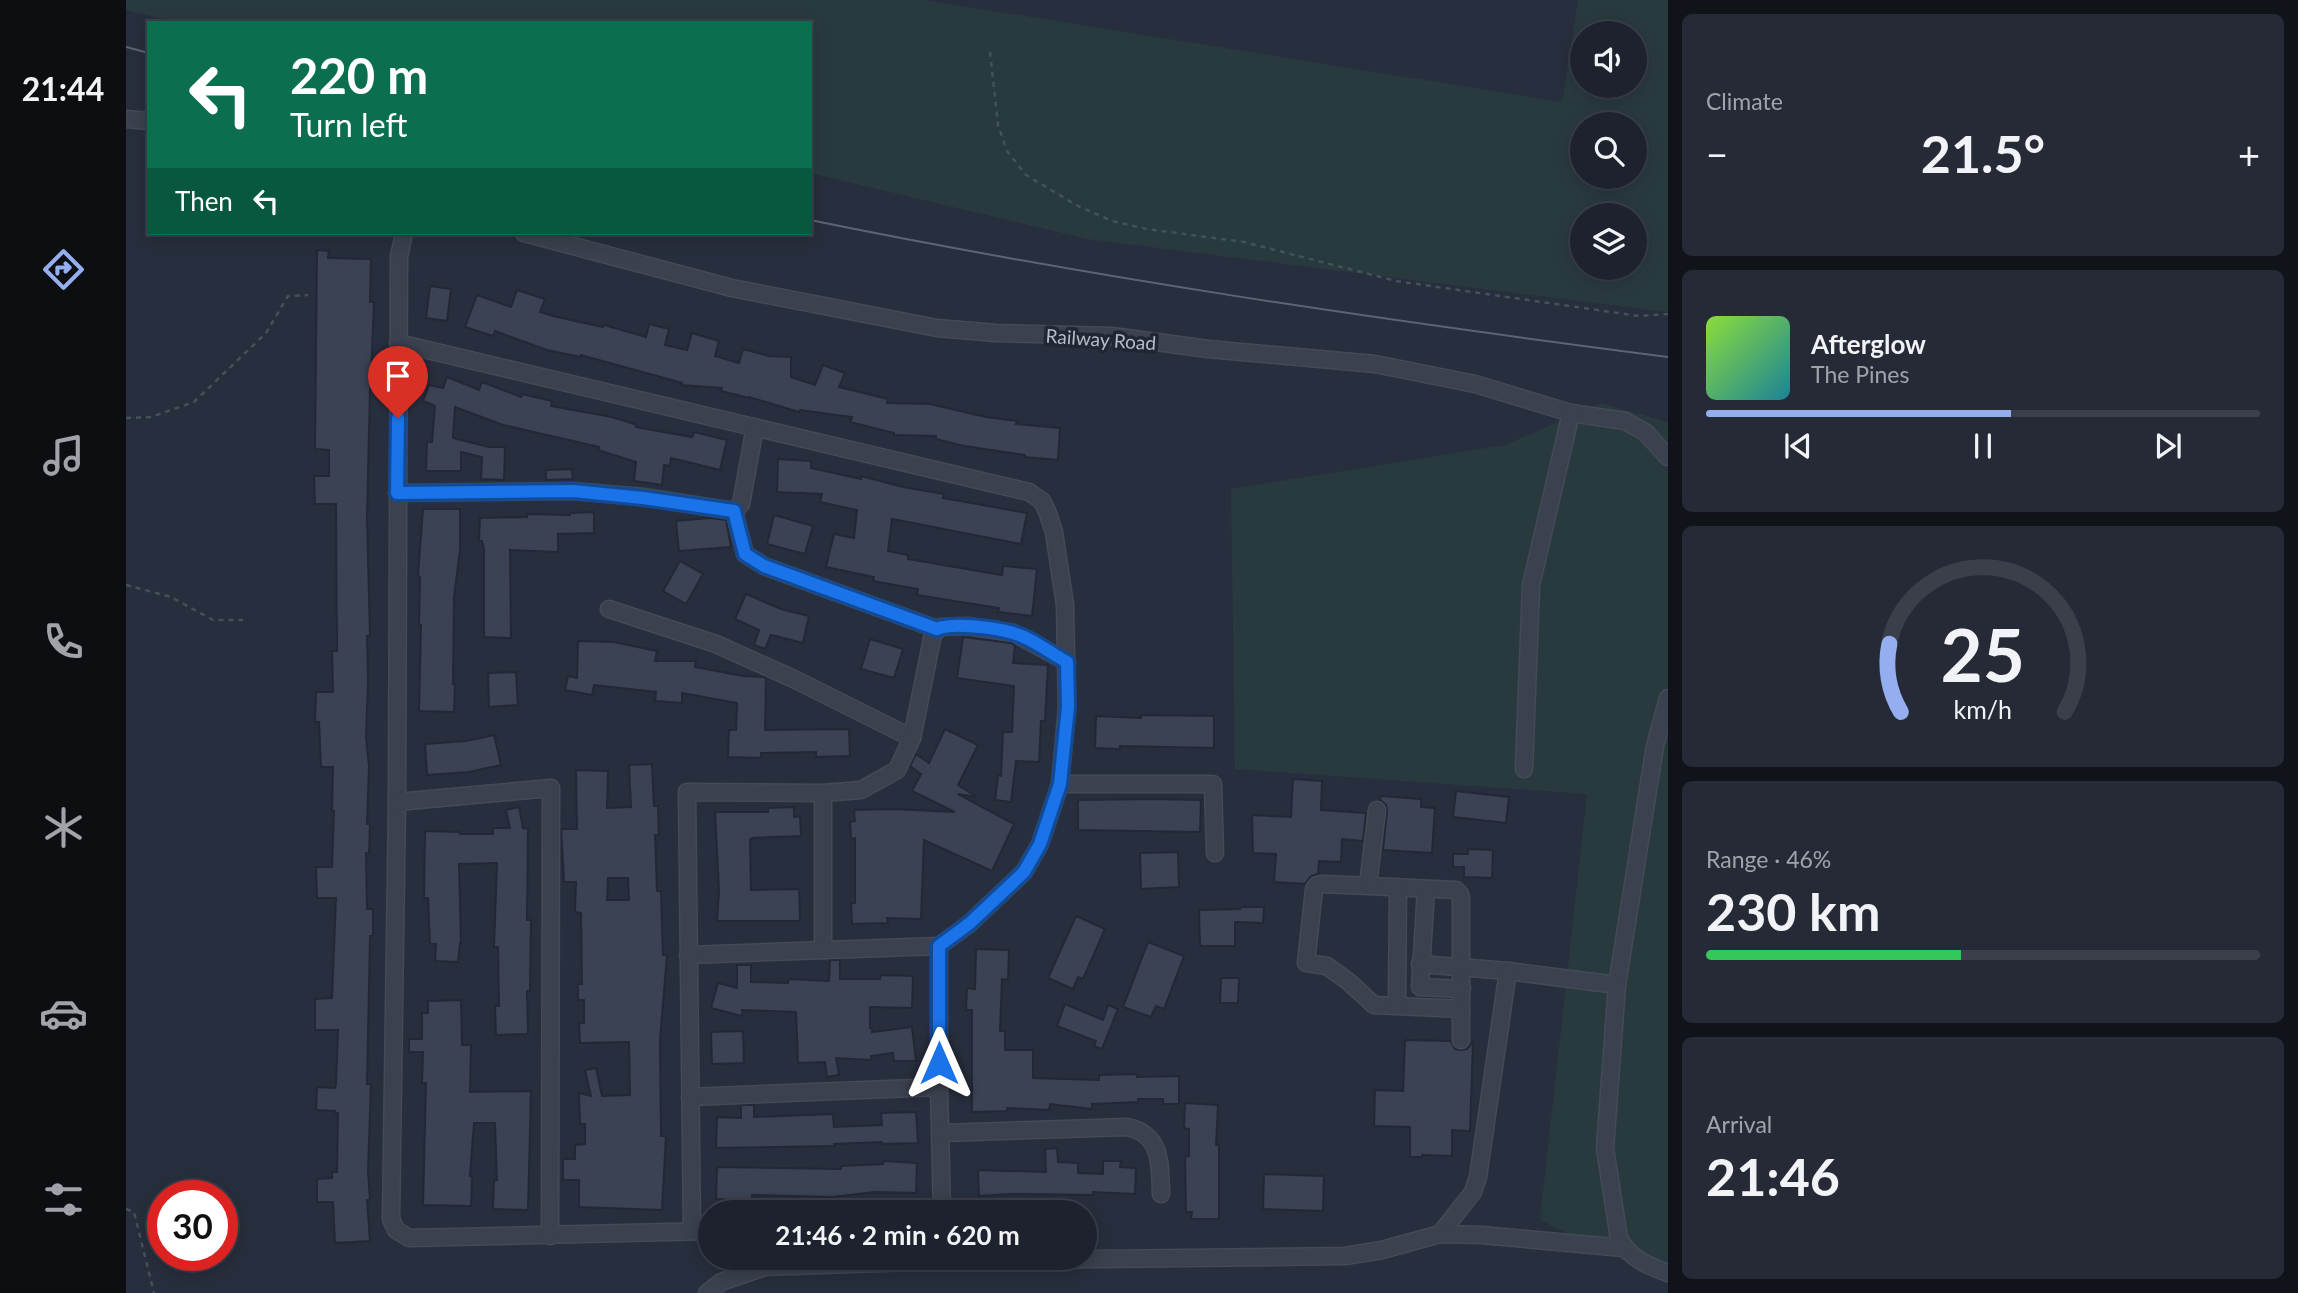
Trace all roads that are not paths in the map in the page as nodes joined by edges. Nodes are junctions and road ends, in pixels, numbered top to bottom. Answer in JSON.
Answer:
{"nodes":[{"id":1,"x":126,"y":119,"type":"edge"},
{"id":2,"x":147,"y":121,"type":"edge"},
{"id":3,"x":404,"y":235,"type":"edge"},
{"id":4,"x":532,"y":235,"type":"edge"},
{"id":5,"x":398,"y":343,"type":"junction"},
{"id":6,"x":1570,"y":413,"type":"junction"},
{"id":7,"x":755,"y":427,"type":"junction"},
{"id":8,"x":1668,"y":457,"type":"edge"},
{"id":9,"x":397,"y":493,"type":"junction"},
{"id":10,"x":734,"y":511,"type":"junction"},
{"id":11,"x":609,"y":609,"type":"dead end"},
{"id":12,"x":937,"y":629,"type":"junction"},
{"id":13,"x":1067,"y":662,"type":"junction"},
{"id":14,"x":1668,"y":698,"type":"edge"},
{"id":15,"x":912,"y":738,"type":"junction"},
{"id":16,"x":1524,"y":769,"type":"dead end"},
{"id":17,"x":1060,"y":784,"type":"junction"},
{"id":18,"x":822,"y":793,"type":"junction"},
{"id":19,"x":397,"y":802,"type":"junction"},
{"id":20,"x":1377,"y":810,"type":"dead end"},
{"id":21,"x":1215,"y":853,"type":"dead end"},
{"id":22,"x":1368,"y":885,"type":"junction"},
{"id":23,"x":1398,"y":887,"type":"junction"},
{"id":24,"x":1426,"y":888,"type":"junction"},
{"id":25,"x":939,"y":946,"type":"junction"},
{"id":26,"x":823,"y":950,"type":"junction"},
{"id":27,"x":688,"y":955,"type":"junction"},
{"id":28,"x":1420,"y":964,"type":"junction"},
{"id":29,"x":1462,"y":967,"type":"junction"},
{"id":30,"x":1508,"y":971,"type":"junction"},
{"id":31,"x":1617,"y":985,"type":"junction"},
{"id":32,"x":1462,"y":989,"type":"junction"},
{"id":33,"x":1397,"y":1005,"type":"junction"},
{"id":34,"x":1461,"y":1009,"type":"junction"},
{"id":35,"x":1461,"y":1040,"type":"dead end"},
{"id":36,"x":939,"y":1087,"type":"junction"},
{"id":37,"x":690,"y":1097,"type":"junction"},
{"id":38,"x":942,"y":1133,"type":"junction"},
{"id":39,"x":1161,"y":1194,"type":"dead end"},
{"id":40,"x":943,"y":1200,"type":"edge"},
{"id":41,"x":692,"y":1231,"type":"junction"},
{"id":42,"x":698,"y":1231,"type":"edge"},
{"id":43,"x":1440,"y":1234,"type":"junction"},
{"id":44,"x":550,"y":1236,"type":"junction"},
{"id":45,"x":1625,"y":1248,"type":"junction"},
{"id":46,"x":1097,"y":1258,"type":"edge"},
{"id":47,"x":756,"y":1270,"type":"edge"},
{"id":48,"x":1668,"y":1273,"type":"edge"},
{"id":49,"x":707,"y":1293,"type":"edge"}],
"edges":[{"from":1,"to":2,"type":"street"},
{"from":3,"to":5,"type":"street"},
{"from":4,"to":6,"type":"street","name":"Railway Road"},
{"from":5,"to":7,"type":"street"},
{"from":5,"to":9,"type":"street"},
{"from":6,"to":8,"type":"street","name":"Railway Road"},
{"from":6,"to":16,"type":"street"},
{"from":7,"to":10,"type":"street"},
{"from":7,"to":13,"type":"street"},
{"from":9,"to":10,"type":"street"},
{"from":9,"to":19,"type":"street"},
{"from":10,"to":12,"type":"street"},
{"from":11,"to":15,"type":"street"},
{"from":12,"to":13,"type":"street"},
{"from":12,"to":15,"type":"street"},
{"from":13,"to":17,"type":"street"},
{"from":14,"to":31,"type":"street"},
{"from":15,"to":18,"type":"street"},
{"from":17,"to":21,"type":"street"},
{"from":17,"to":25,"type":"street"},
{"from":18,"to":26,"type":"street"},
{"from":18,"to":27,"type":"street"},
{"from":19,"to":44,"type":"street"},
{"from":19,"to":44,"type":"street"},
{"from":20,"to":22,"type":"street"},
{"from":22,"to":23,"type":"street"},
{"from":22,"to":33,"type":"street"},
{"from":23,"to":24,"type":"street"},
{"from":23,"to":33,"type":"street"},
{"from":24,"to":28,"type":"street"},
{"from":24,"to":29,"type":"street"},
{"from":25,"to":26,"type":"street"},
{"from":25,"to":36,"type":"street"},
{"from":26,"to":27,"type":"street"},
{"from":27,"to":37,"type":"street"},
{"from":28,"to":29,"type":"street"},
{"from":28,"to":32,"type":"street"},
{"from":29,"to":30,"type":"street"},
{"from":29,"to":32,"type":"street"},
{"from":30,"to":31,"type":"street"},
{"from":30,"to":43,"type":"street"},
{"from":31,"to":45,"type":"street"},
{"from":32,"to":34,"type":"street"},
{"from":33,"to":34,"type":"street"},
{"from":34,"to":35,"type":"street"},
{"from":36,"to":37,"type":"street"},
{"from":36,"to":38,"type":"street"},
{"from":37,"to":41,"type":"street"},
{"from":38,"to":39,"type":"street"},
{"from":38,"to":40,"type":"street"},
{"from":41,"to":42,"type":"street"},
{"from":41,"to":44,"type":"street"},
{"from":43,"to":45,"type":"street"},
{"from":43,"to":46,"type":"street"},
{"from":45,"to":48,"type":"street"},
{"from":47,"to":49,"type":"street"}]}
